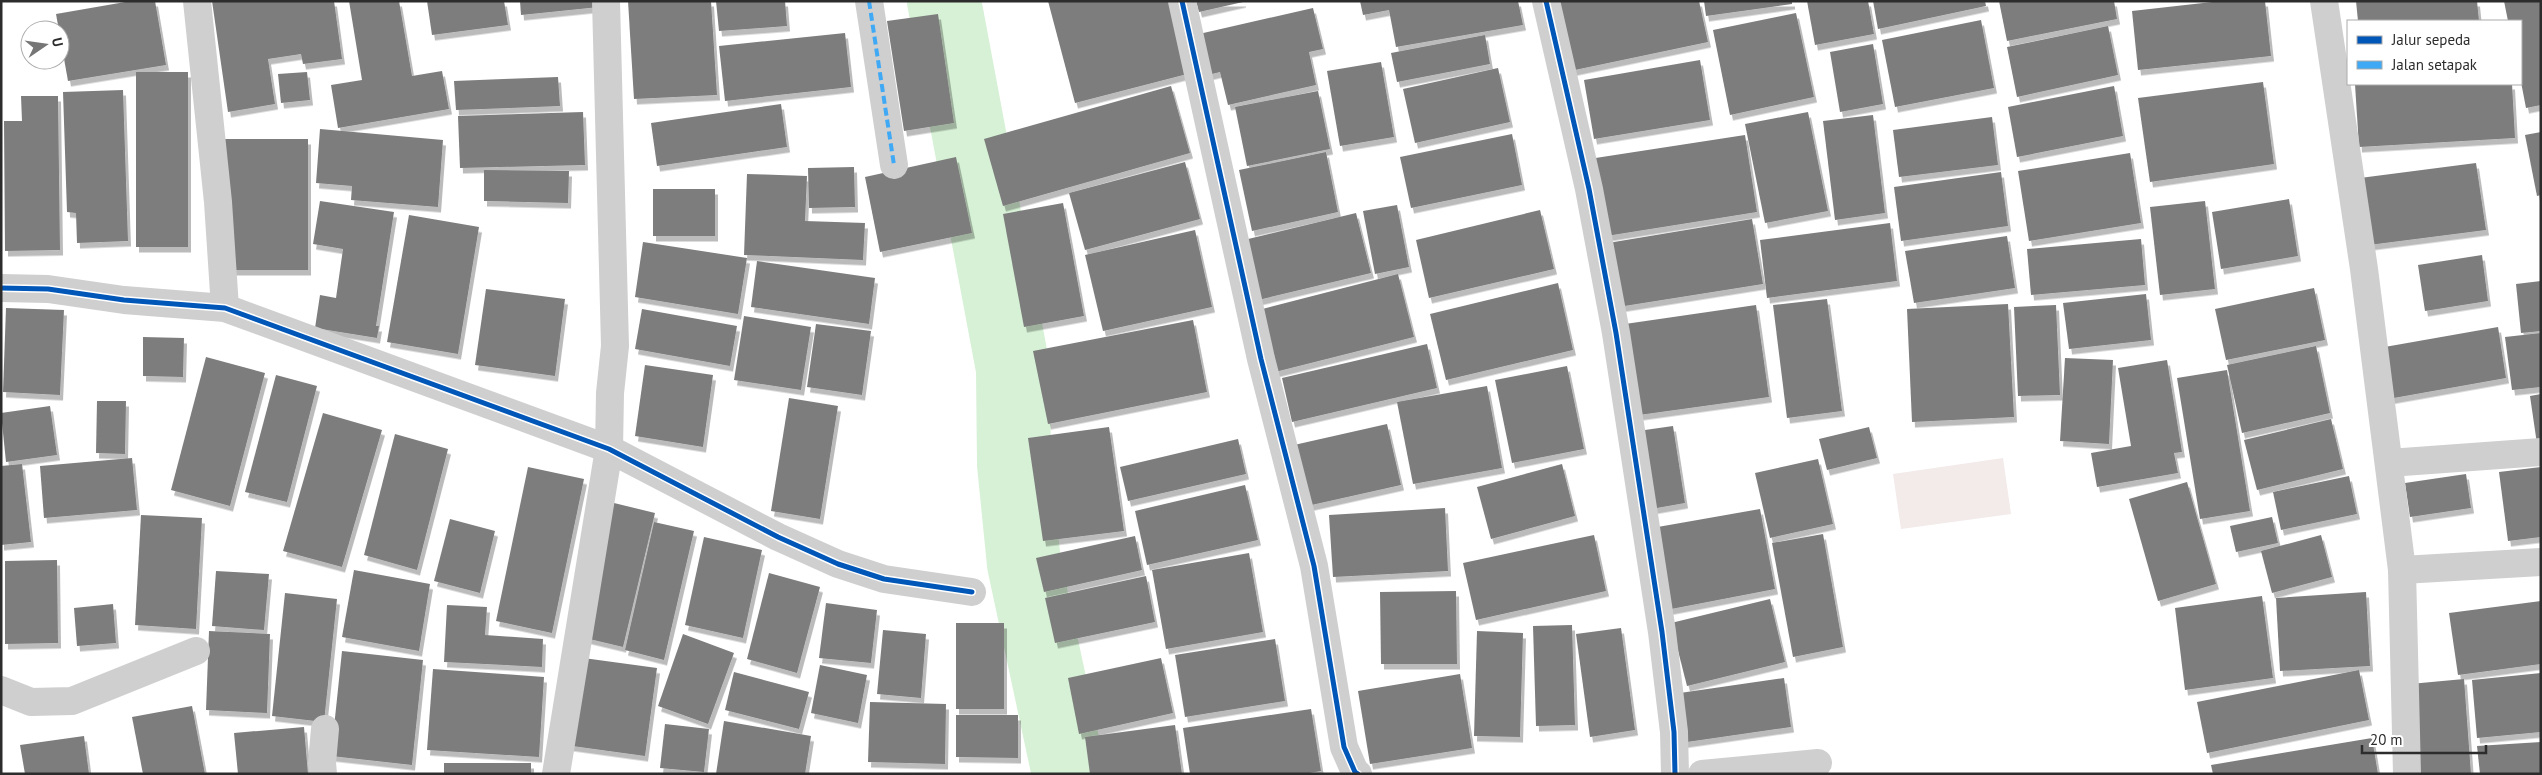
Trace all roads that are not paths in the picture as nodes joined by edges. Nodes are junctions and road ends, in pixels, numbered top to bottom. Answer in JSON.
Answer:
{"nodes":[{"id":1,"x":197,"y":1,"type":"edge"},
{"id":2,"x":606,"y":1,"type":"edge"},
{"id":3,"x":869,"y":1,"type":"edge"},
{"id":4,"x":1182,"y":1,"type":"edge"},
{"id":5,"x":1546,"y":1,"type":"edge"},
{"id":6,"x":2324,"y":1,"type":"edge"},
{"id":7,"x":894,"y":165,"type":"dead end"},
{"id":8,"x":1,"y":288,"type":"edge"},
{"id":9,"x":225,"y":308,"type":"junction"},
{"id":10,"x":609,"y":449,"type":"junction"},
{"id":11,"x":2541,"y":452,"type":"edge"},
{"id":12,"x":2389,"y":463,"type":"junction"},
{"id":13,"x":2541,"y":562,"type":"edge"},
{"id":14,"x":2402,"y":570,"type":"junction"},
{"id":15,"x":972,"y":592,"type":"dead end"},
{"id":16,"x":196,"y":651,"type":"dead end"},
{"id":17,"x":1,"y":690,"type":"edge"},
{"id":18,"x":325,"y":729,"type":"dead end"},
{"id":19,"x":1818,"y":763,"type":"dead end"},
{"id":20,"x":323,"y":774,"type":"edge"},
{"id":21,"x":556,"y":774,"type":"edge"},
{"id":22,"x":1358,"y":774,"type":"edge"},
{"id":23,"x":1675,"y":774,"type":"edge"},
{"id":24,"x":1702,"y":774,"type":"edge"},
{"id":25,"x":2407,"y":774,"type":"edge"}],
"edges":[{"from":1,"to":9,"type":"street"},
{"from":2,"to":10,"type":"street"},
{"from":3,"to":7,"type":"street"},
{"from":4,"to":22,"type":"street"},
{"from":5,"to":23,"type":"street"},
{"from":6,"to":12,"type":"street"},
{"from":8,"to":9,"type":"street"},
{"from":9,"to":10,"type":"street"},
{"from":10,"to":15,"type":"street"},
{"from":10,"to":21,"type":"street"},
{"from":11,"to":12,"type":"street"},
{"from":12,"to":14,"type":"street"},
{"from":13,"to":14,"type":"street"},
{"from":14,"to":25,"type":"street"},
{"from":16,"to":17,"type":"street"},
{"from":18,"to":20,"type":"street"},
{"from":19,"to":24,"type":"street"}]}
